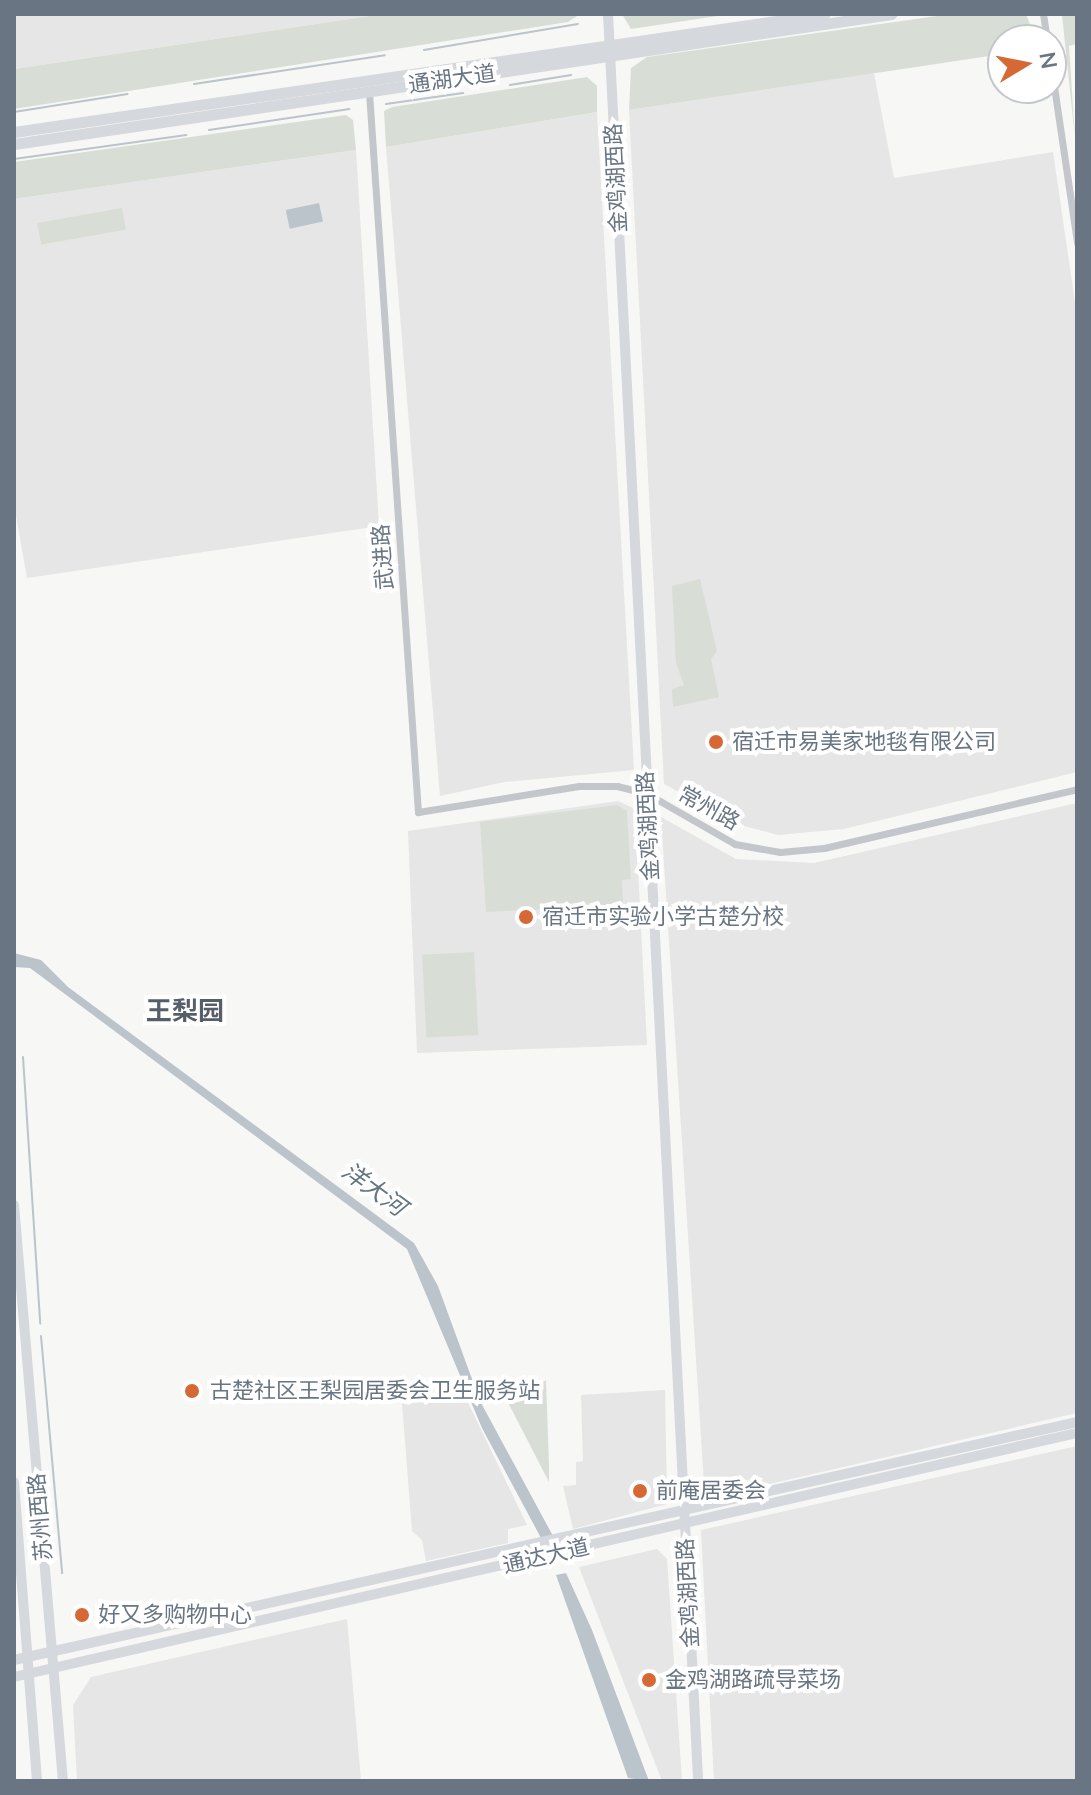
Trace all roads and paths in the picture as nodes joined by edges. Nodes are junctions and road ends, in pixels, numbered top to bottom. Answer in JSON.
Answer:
{"nodes":[{"id":1,"x":608,"y":14,"type":"edge"},
{"id":2,"x":824,"y":14,"type":"edge"},
{"id":3,"x":891,"y":14,"type":"edge"},
{"id":4,"x":610,"y":50,"type":"junction"},
{"id":5,"x":369,"y":92,"type":"junction"},
{"id":6,"x":1057,"y":104,"type":"edge"},
{"id":7,"x":14,"y":132,"type":"edge"},
{"id":8,"x":14,"y":144,"type":"edge"},
{"id":9,"x":1077,"y":243,"type":"edge"},
{"id":10,"x":1077,"y":789,"type":"edge"},
{"id":11,"x":646,"y":793,"type":"junction"},
{"id":12,"x":418,"y":812,"type":"joint"},
{"id":13,"x":14,"y":1205,"type":"edge"},
{"id":14,"x":1077,"y":1422,"type":"edge"},
{"id":15,"x":1077,"y":1433,"type":"edge"},
{"id":16,"x":14,"y":1482,"type":"edge"},
{"id":17,"x":684,"y":1519,"type":"junction"},
{"id":18,"x":52,"y":1653,"type":"junction"},
{"id":19,"x":28,"y":1657,"type":"junction"},
{"id":20,"x":14,"y":1660,"type":"edge"},
{"id":21,"x":54,"y":1668,"type":"junction"},
{"id":22,"x":29,"y":1673,"type":"junction"},
{"id":23,"x":14,"y":1677,"type":"edge"},
{"id":24,"x":37,"y":1781,"type":"edge"},
{"id":25,"x":63,"y":1781,"type":"edge"},
{"id":26,"x":698,"y":1781,"type":"edge"}],
"edges":[{"from":1,"to":4,"type":"main road","name":"金鸡湖西路"},
{"from":2,"to":4,"type":"main road","name":"通湖大道"},
{"from":3,"to":4,"type":"main road","name":"通湖大道"},
{"from":4,"to":5,"type":"main road","name":"通湖大道"},
{"from":4,"to":7,"type":"main road","name":"通湖大道"},
{"from":4,"to":11,"type":"main road","name":"金鸡湖西路"},
{"from":5,"to":8,"type":"main road","name":"通湖大道"},
{"from":5,"to":12,"type":"street","name":"武进路"},
{"from":6,"to":9,"type":"street"},
{"from":10,"to":11,"type":"street","name":"常州路"},
{"from":11,"to":12,"type":"street","name":"常州路"},
{"from":11,"to":17,"type":"main road","name":"金鸡湖西路"},
{"from":13,"to":18,"type":"main road","name":"苏州西路"},
{"from":14,"to":17,"type":"main road","name":"通达大道"},
{"from":15,"to":17,"type":"main road","name":"通达大道"},
{"from":16,"to":19,"type":"main road","name":"苏州西路"},
{"from":17,"to":18,"type":"main road","name":"通达大道"},
{"from":17,"to":21,"type":"main road","name":"通达大道"},
{"from":17,"to":26,"type":"main road","name":"金鸡湖西路"},
{"from":18,"to":19,"type":"main road","name":"通达大道"},
{"from":18,"to":21,"type":"main road","name":"苏州西路"},
{"from":19,"to":20,"type":"main road","name":"通达大道"},
{"from":19,"to":22,"type":"main road","name":"苏州西路"},
{"from":21,"to":22,"type":"main road","name":"通达大道"},
{"from":21,"to":25,"type":"main road","name":"苏州西路"},
{"from":22,"to":23,"type":"main road","name":"通达大道"},
{"from":22,"to":24,"type":"main road","name":"苏州西路"}]}
